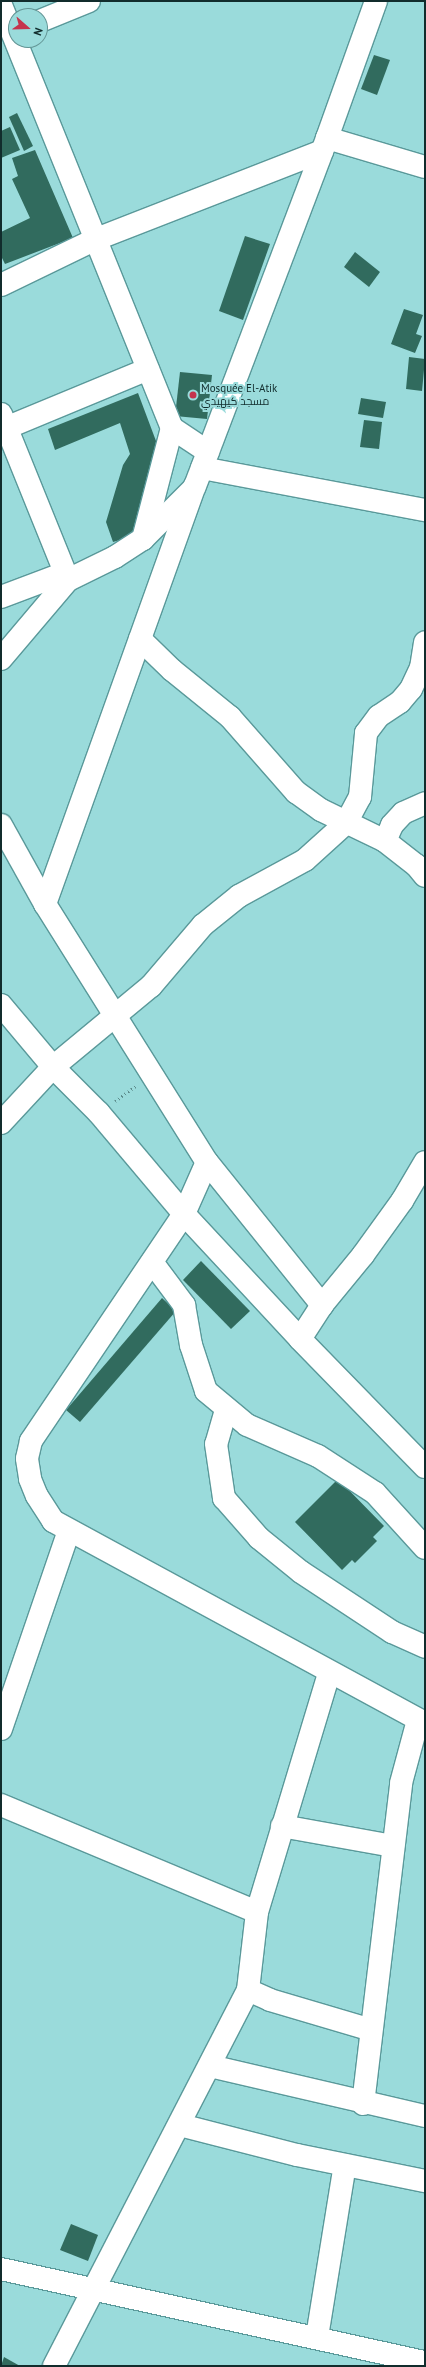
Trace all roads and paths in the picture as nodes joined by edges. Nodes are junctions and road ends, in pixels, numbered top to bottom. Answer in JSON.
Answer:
{"nodes":[{"id":1,"x":88,"y":1,"type":"edge"},
{"id":2,"x":376,"y":1,"type":"edge"},
{"id":3,"x":1,"y":5,"type":"edge"},
{"id":4,"x":48,"y":18,"type":"edge"},
{"id":5,"x":8,"y":27,"type":"edge"},
{"id":6,"x":16,"y":48,"type":"edge"},
{"id":7,"x":324,"y":144,"type":"junction"},
{"id":8,"x":425,"y":167,"type":"edge"},
{"id":9,"x":94,"y":240,"type":"junction"},
{"id":10,"x":1,"y":285,"type":"edge"},
{"id":11,"x":148,"y":369,"type":"junction"},
{"id":12,"x":3,"y":424,"type":"edge"},
{"id":13,"x":172,"y":428,"type":"junction"},
{"id":14,"x":202,"y":469,"type":"junction"},
{"id":15,"x":425,"y":510,"type":"edge"},
{"id":16,"x":143,"y":539,"type":"junction"},
{"id":17,"x":66,"y":577,"type":"junction"},
{"id":18,"x":1,"y":597,"type":"edge"},
{"id":19,"x":140,"y":639,"type":"junction"},
{"id":20,"x":425,"y":642,"type":"edge"},
{"id":21,"x":1,"y":659,"type":"edge"},
{"id":22,"x":425,"y":803,"type":"edge"},
{"id":23,"x":346,"y":823,"type":"junction"},
{"id":24,"x":1,"y":824,"type":"edge"},
{"id":25,"x":385,"y":841,"type":"junction"},
{"id":26,"x":425,"y":876,"type":"edge"},
{"id":27,"x":46,"y":904,"type":"junction"},
{"id":28,"x":1,"y":1005,"type":"edge"},
{"id":29,"x":116,"y":1016,"type":"junction"},
{"id":30,"x":53,"y":1067,"type":"junction"},
{"id":31,"x":152,"y":1074,"type":"junction"},
{"id":32,"x":99,"y":1113,"type":"junction"},
{"id":33,"x":1,"y":1123,"type":"edge"},
{"id":34,"x":207,"y":1162,"type":"junction"},
{"id":35,"x":425,"y":1162,"type":"edge"},
{"id":36,"x":184,"y":1214,"type":"junction"},
{"id":37,"x":152,"y":1262,"type":"junction"},
{"id":38,"x":322,"y":1305,"type":"junction"},
{"id":39,"x":300,"y":1339,"type":"junction"},
{"id":40,"x":226,"y":1410,"type":"junction"},
{"id":41,"x":425,"y":1467,"type":"edge"},
{"id":42,"x":69,"y":1530,"type":"junction"},
{"id":43,"x":425,"y":1548,"type":"edge"},
{"id":44,"x":425,"y":1647,"type":"edge"},
{"id":45,"x":329,"y":1673,"type":"junction"},
{"id":46,"x":422,"y":1721,"type":"edge"},
{"id":47,"x":1,"y":1729,"type":"edge"},
{"id":48,"x":1,"y":1805,"type":"edge"},
{"id":49,"x":282,"y":1826,"type":"junction"},
{"id":50,"x":392,"y":1846,"type":"junction"},
{"id":51,"x":257,"y":1912,"type":"junction"},
{"id":52,"x":248,"y":1990,"type":"junction"},
{"id":53,"x":371,"y":2030,"type":"junction"},
{"id":54,"x":210,"y":2066,"type":"junction"},
{"id":55,"x":363,"y":2104,"type":"junction"},
{"id":56,"x":425,"y":2116,"type":"edge"},
{"id":57,"x":180,"y":2124,"type":"junction"},
{"id":58,"x":345,"y":2165,"type":"junction"},
{"id":59,"x":425,"y":2180,"type":"edge"},
{"id":60,"x":1,"y":2269,"type":"edge"},
{"id":61,"x":93,"y":2290,"type":"junction"},
{"id":62,"x":317,"y":2337,"type":"junction"},
{"id":63,"x":425,"y":2362,"type":"edge"},
{"id":64,"x":54,"y":2366,"type":"edge"}],
"edges":[{"from":1,"to":4,"type":"street"},
{"from":2,"to":7,"type":"street"},
{"from":3,"to":5,"type":"street"},
{"from":6,"to":9,"type":"street"},
{"from":7,"to":8,"type":"street"},
{"from":7,"to":9,"type":"street"},
{"from":7,"to":14,"type":"street"},
{"from":9,"to":10,"type":"street"},
{"from":9,"to":11,"type":"street"},
{"from":11,"to":12,"type":"street"},
{"from":11,"to":13,"type":"street"},
{"from":12,"to":17,"type":"street"},
{"from":13,"to":14,"type":"street"},
{"from":13,"to":16,"type":"street"},
{"from":14,"to":15,"type":"street"},
{"from":14,"to":16,"type":"street"},
{"from":14,"to":19,"type":"street"},
{"from":16,"to":17,"type":"street"},
{"from":17,"to":18,"type":"street"},
{"from":17,"to":21,"type":"street"},
{"from":19,"to":23,"type":"street"},
{"from":19,"to":27,"type":"street"},
{"from":20,"to":23,"type":"street"},
{"from":22,"to":25,"type":"street"},
{"from":23,"to":25,"type":"street"},
{"from":23,"to":29,"type":"street"},
{"from":24,"to":27,"type":"street"},
{"from":25,"to":26,"type":"street"},
{"from":27,"to":29,"type":"street"},
{"from":28,"to":30,"type":"street"},
{"from":29,"to":30,"type":"street"},
{"from":29,"to":31,"type":"street"},
{"from":30,"to":32,"type":"street"},
{"from":30,"to":33,"type":"street"},
{"from":31,"to":32,"type":"path"},
{"from":31,"to":34,"type":"street"},
{"from":32,"to":36,"type":"street"},
{"from":34,"to":36,"type":"street"},
{"from":34,"to":38,"type":"street"},
{"from":35,"to":38,"type":"street"},
{"from":36,"to":37,"type":"street"},
{"from":36,"to":39,"type":"street"},
{"from":37,"to":40,"type":"street"},
{"from":37,"to":42,"type":"street"},
{"from":38,"to":39,"type":"street"},
{"from":39,"to":41,"type":"street"},
{"from":40,"to":43,"type":"street"},
{"from":40,"to":44,"type":"street"},
{"from":42,"to":45,"type":"street"},
{"from":42,"to":47,"type":"street"},
{"from":45,"to":46,"type":"street"},
{"from":45,"to":49,"type":"street"},
{"from":46,"to":50,"type":"street"},
{"from":48,"to":51,"type":"street"},
{"from":49,"to":50,"type":"street"},
{"from":49,"to":51,"type":"street"},
{"from":50,"to":53,"type":"street"},
{"from":51,"to":52,"type":"street"},
{"from":52,"to":53,"type":"street"},
{"from":52,"to":54,"type":"street"},
{"from":53,"to":55,"type":"street"},
{"from":54,"to":55,"type":"street"},
{"from":54,"to":57,"type":"street"},
{"from":55,"to":56,"type":"street"},
{"from":57,"to":58,"type":"street"},
{"from":57,"to":61,"type":"street"},
{"from":58,"to":59,"type":"street"},
{"from":58,"to":62,"type":"street"},
{"from":60,"to":61,"type":"street"},
{"from":61,"to":62,"type":"street"},
{"from":61,"to":64,"type":"street"},
{"from":62,"to":63,"type":"street"}]}
